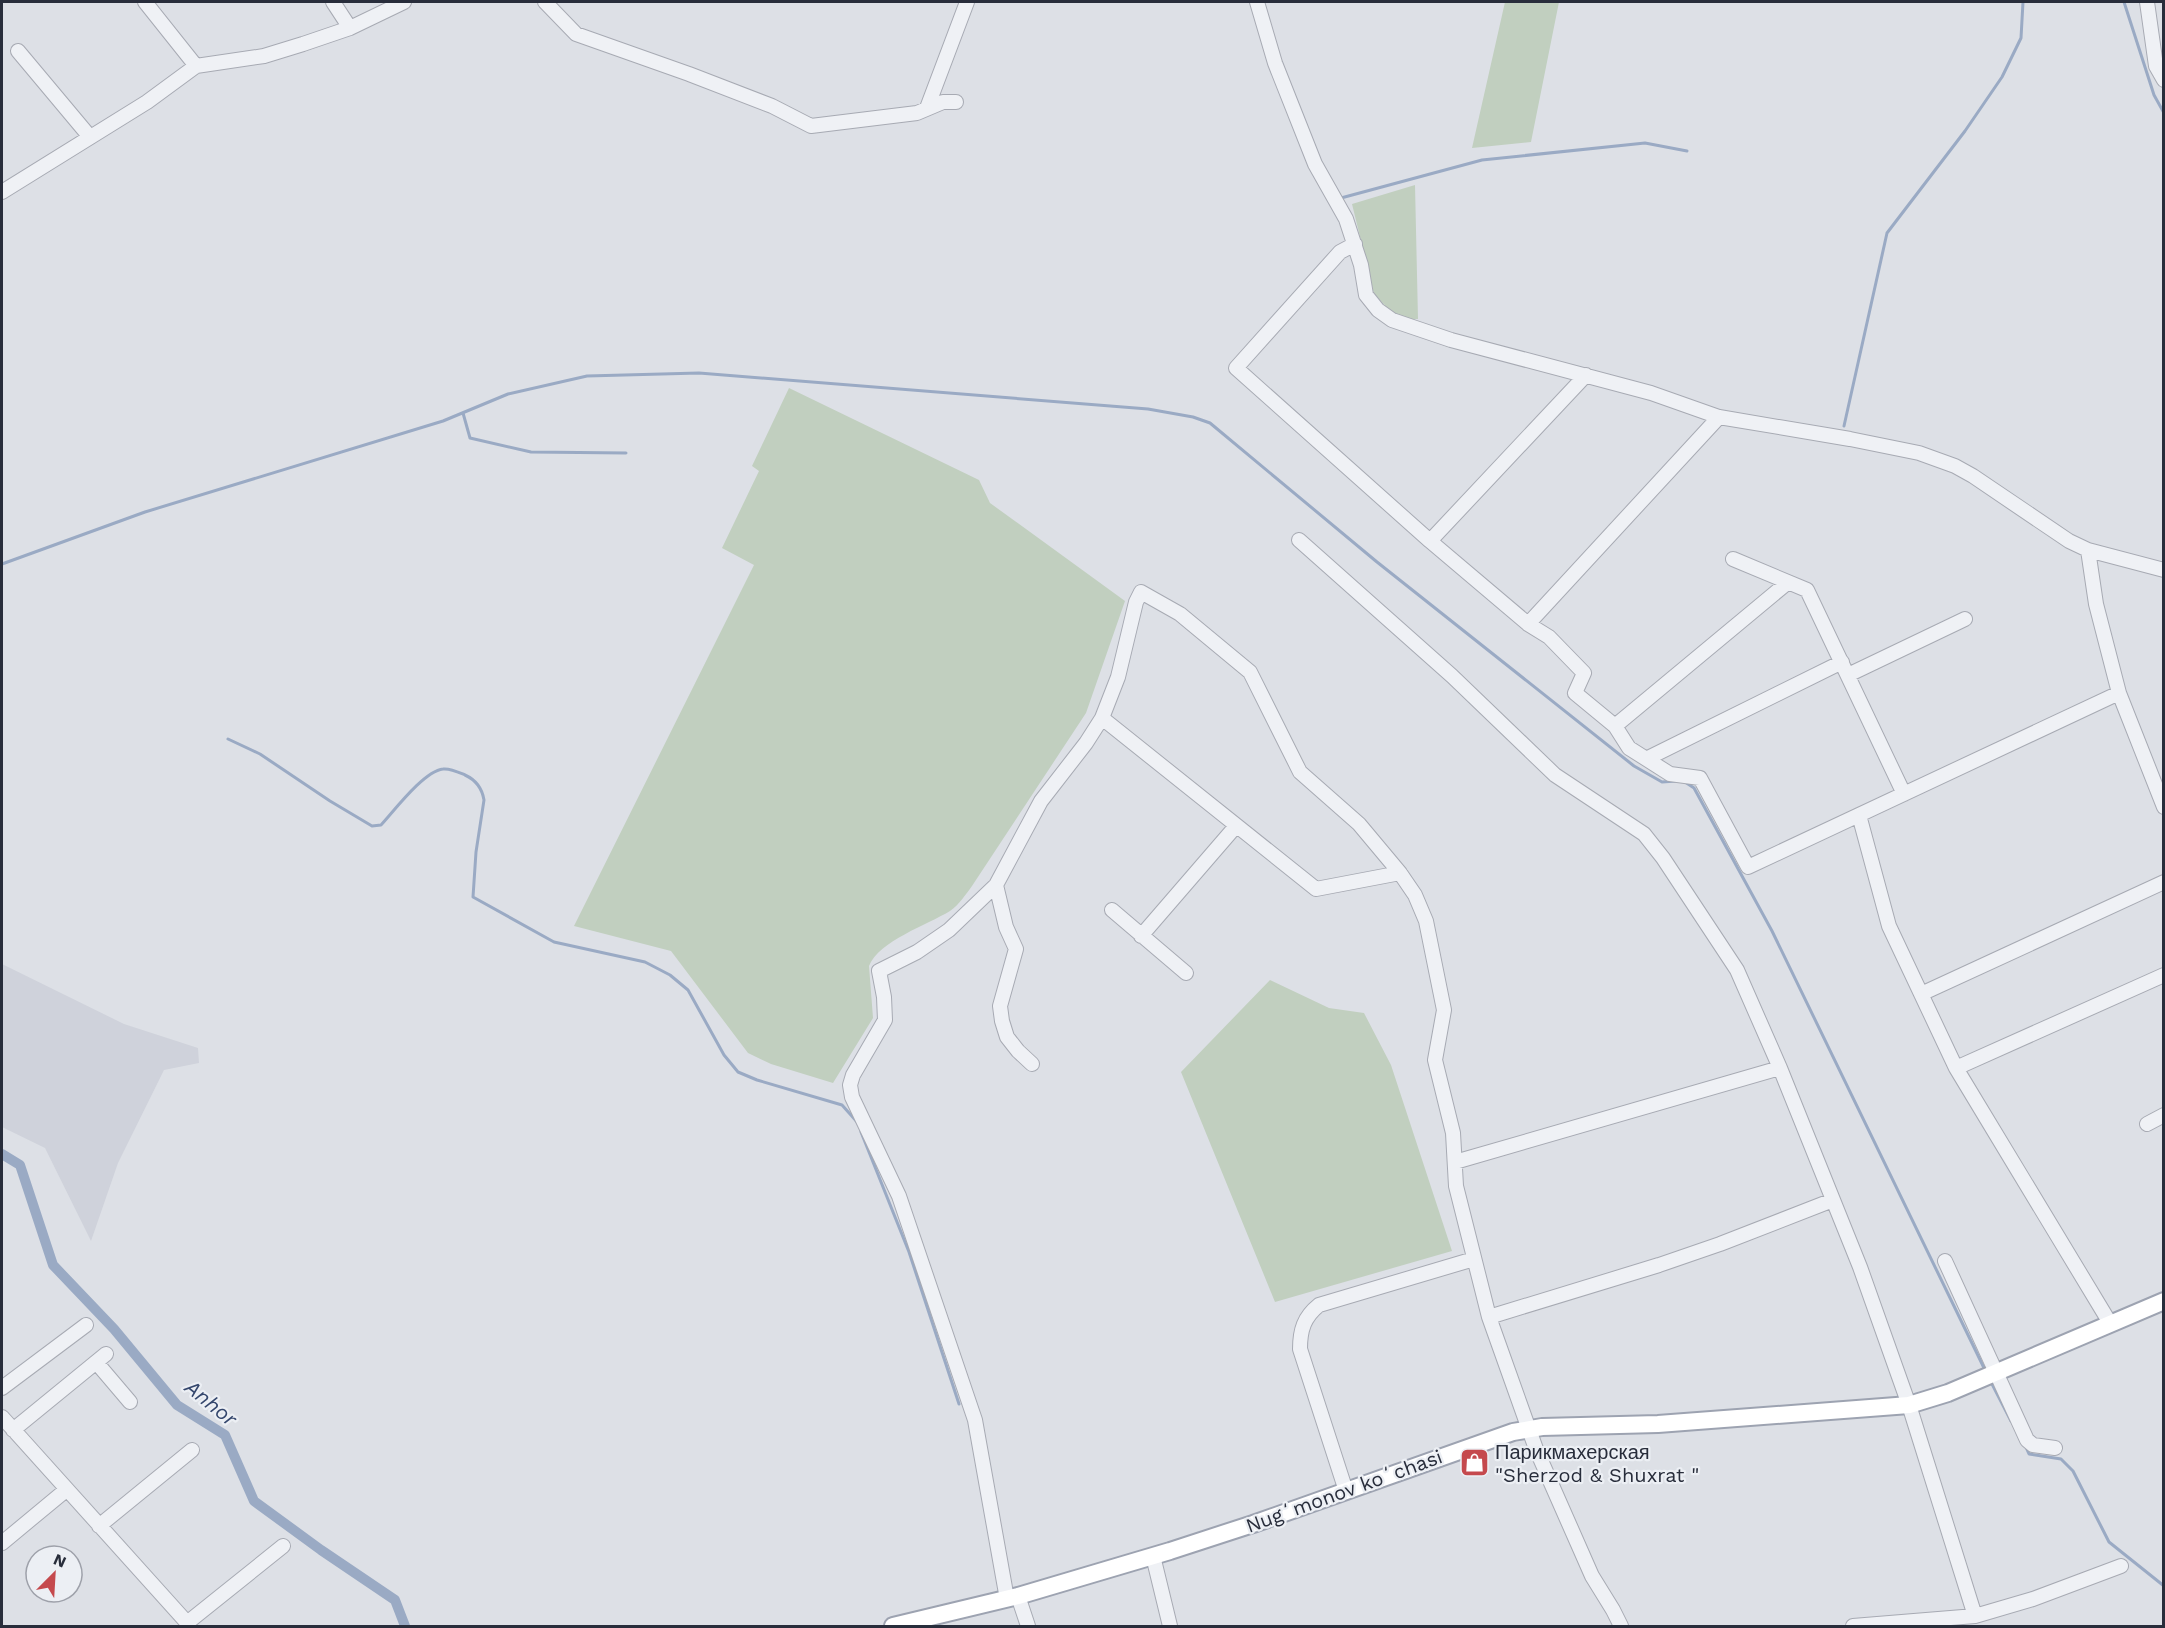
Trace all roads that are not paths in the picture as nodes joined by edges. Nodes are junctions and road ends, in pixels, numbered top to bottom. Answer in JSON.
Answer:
{"nodes":[{"id":1,"x":145,"y":2,"type":"edge"},
{"id":2,"x":333,"y":2,"type":"edge"},
{"id":3,"x":404,"y":2,"type":"edge"},
{"id":4,"x":545,"y":2,"type":"edge"},
{"id":5,"x":967,"y":2,"type":"edge"},
{"id":6,"x":1257,"y":2,"type":"edge"},
{"id":7,"x":2147,"y":2,"type":"edge"},
{"id":8,"x":350,"y":28,"type":"junction"},
{"id":9,"x":18,"y":51,"type":"dead end"},
{"id":10,"x":196,"y":66,"type":"junction"},
{"id":11,"x":2163,"y":80,"type":"edge"},
{"id":12,"x":956,"y":102,"type":"dead end"},
{"id":13,"x":927,"y":108,"type":"junction"},
{"id":14,"x":90,"y":137,"type":"junction"},
{"id":15,"x":2,"y":192,"type":"edge"},
{"id":16,"x":1355,"y":244,"type":"junction"},
{"id":17,"x":1586,"y":375,"type":"junction"},
{"id":18,"x":1719,"y":417,"type":"junction"},
{"id":19,"x":1299,"y":540,"type":"dead end"},
{"id":20,"x":1430,"y":541,"type":"junction"},
{"id":21,"x":2088,"y":550,"type":"junction"},
{"id":22,"x":1733,"y":558,"type":"dead end"},
{"id":23,"x":2163,"y":570,"type":"edge"},
{"id":24,"x":1787,"y":583,"type":"junction"},
{"id":25,"x":1965,"y":619,"type":"dead end"},
{"id":26,"x":1528,"y":624,"type":"junction"},
{"id":27,"x":1845,"y":668,"type":"junction"},
{"id":28,"x":2119,"y":693,"type":"junction"},
{"id":29,"x":1102,"y":718,"type":"junction"},
{"id":30,"x":1615,"y":726,"type":"junction"},
{"id":31,"x":1648,"y":758,"type":"junction"},
{"id":32,"x":1904,"y":794,"type":"junction"},
{"id":33,"x":2163,"y":807,"type":"edge"},
{"id":34,"x":1859,"y":814,"type":"junction"},
{"id":35,"x":1236,"y":826,"type":"junction"},
{"id":36,"x":1400,"y":873,"type":"junction"},
{"id":37,"x":2163,"y":882,"type":"edge"},
{"id":38,"x":996,"y":885,"type":"junction"},
{"id":39,"x":1112,"y":910,"type":"dead end"},
{"id":40,"x":1141,"y":936,"type":"junction"},
{"id":41,"x":1186,"y":973,"type":"dead end"},
{"id":42,"x":2163,"y":975,"type":"edge"},
{"id":43,"x":1921,"y":994,"type":"junction"},
{"id":44,"x":1032,"y":1064,"type":"dead end"},
{"id":45,"x":1780,"y":1068,"type":"junction"},
{"id":46,"x":1956,"y":1068,"type":"junction"},
{"id":47,"x":2163,"y":1115,"type":"edge"},
{"id":48,"x":2147,"y":1124,"type":"dead end"},
{"id":49,"x":1455,"y":1162,"type":"junction"},
{"id":50,"x":1833,"y":1200,"type":"junction"},
{"id":51,"x":1474,"y":1258,"type":"junction"},
{"id":52,"x":1945,"y":1261,"type":"dead end"},
{"id":53,"x":2163,"y":1301,"type":"edge"},
{"id":54,"x":1489,"y":1317,"type":"junction"},
{"id":55,"x":2110,"y":1323,"type":"junction"},
{"id":56,"x":86,"y":1324,"type":"dead end"},
{"id":57,"x":1995,"y":1372,"type":"junction"},
{"id":58,"x":2,"y":1388,"type":"edge"},
{"id":59,"x":130,"y":1402,"type":"dead end"},
{"id":60,"x":1909,"y":1405,"type":"junction"},
{"id":61,"x":2,"y":1417,"type":"edge"},
{"id":62,"x":1528,"y":1429,"type":"junction"},
{"id":63,"x":13,"y":1430,"type":"junction"},
{"id":64,"x":2055,"y":1448,"type":"dead end"},
{"id":65,"x":192,"y":1450,"type":"dead end"},
{"id":66,"x":66,"y":1490,"type":"junction"},
{"id":67,"x":1346,"y":1491,"type":"junction"},
{"id":68,"x":99,"y":1526,"type":"junction"},
{"id":69,"x":2,"y":1543,"type":"edge"},
{"id":70,"x":283,"y":1546,"type":"dead end"},
{"id":71,"x":1153,"y":1556,"type":"junction"},
{"id":72,"x":2121,"y":1566,"type":"dead end"},
{"id":73,"x":1013,"y":1598,"type":"junction"},
{"id":74,"x":1975,"y":1616,"type":"junction"},
{"id":75,"x":189,"y":1625,"type":"edge"},
{"id":76,"x":893,"y":1626,"type":"edge"},
{"id":77,"x":1028,"y":1626,"type":"edge"},
{"id":78,"x":1170,"y":1626,"type":"edge"},
{"id":79,"x":1621,"y":1626,"type":"edge"},
{"id":80,"x":1853,"y":1626,"type":"edge"}],
"edges":[{"from":1,"to":10,"type":"street"},
{"from":2,"to":8,"type":"street"},
{"from":3,"to":8,"type":"street"},
{"from":4,"to":13,"type":"street"},
{"from":5,"to":13,"type":"street"},
{"from":6,"to":16,"type":"street"},
{"from":7,"to":11,"type":"street"},
{"from":8,"to":10,"type":"street"},
{"from":9,"to":14,"type":"street"},
{"from":10,"to":14,"type":"street"},
{"from":12,"to":13,"type":"street"},
{"from":14,"to":15,"type":"street"},
{"from":16,"to":17,"type":"street"},
{"from":16,"to":20,"type":"street"},
{"from":17,"to":18,"type":"street"},
{"from":17,"to":20,"type":"street"},
{"from":18,"to":21,"type":"street"},
{"from":18,"to":26,"type":"street"},
{"from":19,"to":45,"type":"street"},
{"from":20,"to":26,"type":"street"},
{"from":21,"to":23,"type":"street"},
{"from":21,"to":28,"type":"street"},
{"from":22,"to":24,"type":"street"},
{"from":24,"to":27,"type":"street"},
{"from":24,"to":30,"type":"street"},
{"from":25,"to":27,"type":"street"},
{"from":26,"to":30,"type":"street"},
{"from":27,"to":31,"type":"street"},
{"from":27,"to":32,"type":"street"},
{"from":28,"to":32,"type":"street"},
{"from":28,"to":33,"type":"street"},
{"from":29,"to":35,"type":"street"},
{"from":29,"to":36,"type":"street"},
{"from":29,"to":38,"type":"street"},
{"from":30,"to":31,"type":"street"},
{"from":31,"to":34,"type":"street"},
{"from":32,"to":34,"type":"street"},
{"from":34,"to":43,"type":"street"},
{"from":35,"to":36,"type":"street"},
{"from":35,"to":40,"type":"street"},
{"from":36,"to":49,"type":"street"},
{"from":37,"to":43,"type":"street"},
{"from":38,"to":44,"type":"street"},
{"from":38,"to":73,"type":"street"},
{"from":39,"to":40,"type":"street"},
{"from":40,"to":41,"type":"street"},
{"from":42,"to":46,"type":"street"},
{"from":43,"to":46,"type":"street"},
{"from":45,"to":49,"type":"street"},
{"from":45,"to":50,"type":"street"},
{"from":46,"to":55,"type":"street"},
{"from":47,"to":48,"type":"street"},
{"from":49,"to":51,"type":"street"},
{"from":50,"to":54,"type":"street"},
{"from":50,"to":60,"type":"street"},
{"from":51,"to":54,"type":"street"},
{"from":51,"to":67,"type":"street"},
{"from":52,"to":57,"type":"street"},
{"from":53,"to":55,"type":"main road"},
{"from":54,"to":62,"type":"street"},
{"from":55,"to":57,"type":"main road"},
{"from":56,"to":58,"type":"street"},
{"from":57,"to":60,"type":"main road","name":"Nugʻmonov koʻchasi"},
{"from":57,"to":64,"type":"street"},
{"from":59,"to":63,"type":"street"},
{"from":60,"to":62,"type":"main road","name":"Nugʻmonov koʻchasi"},
{"from":60,"to":74,"type":"street"},
{"from":61,"to":63,"type":"street"},
{"from":62,"to":67,"type":"main road","name":"Nugʻmonov koʻchasi"},
{"from":62,"to":79,"type":"street"},
{"from":63,"to":66,"type":"street"},
{"from":65,"to":68,"type":"street"},
{"from":66,"to":68,"type":"street"},
{"from":66,"to":69,"type":"street"},
{"from":67,"to":71,"type":"main road","name":"Nugʻmonov koʻchasi"},
{"from":68,"to":75,"type":"street"},
{"from":70,"to":75,"type":"street"},
{"from":71,"to":73,"type":"main road","name":"Nugʻmonov koʻchasi"},
{"from":71,"to":78,"type":"street"},
{"from":72,"to":74,"type":"street"},
{"from":73,"to":76,"type":"main road","name":"Nugʻmonov koʻchasi"},
{"from":73,"to":77,"type":"street"},
{"from":74,"to":80,"type":"street"}]}
